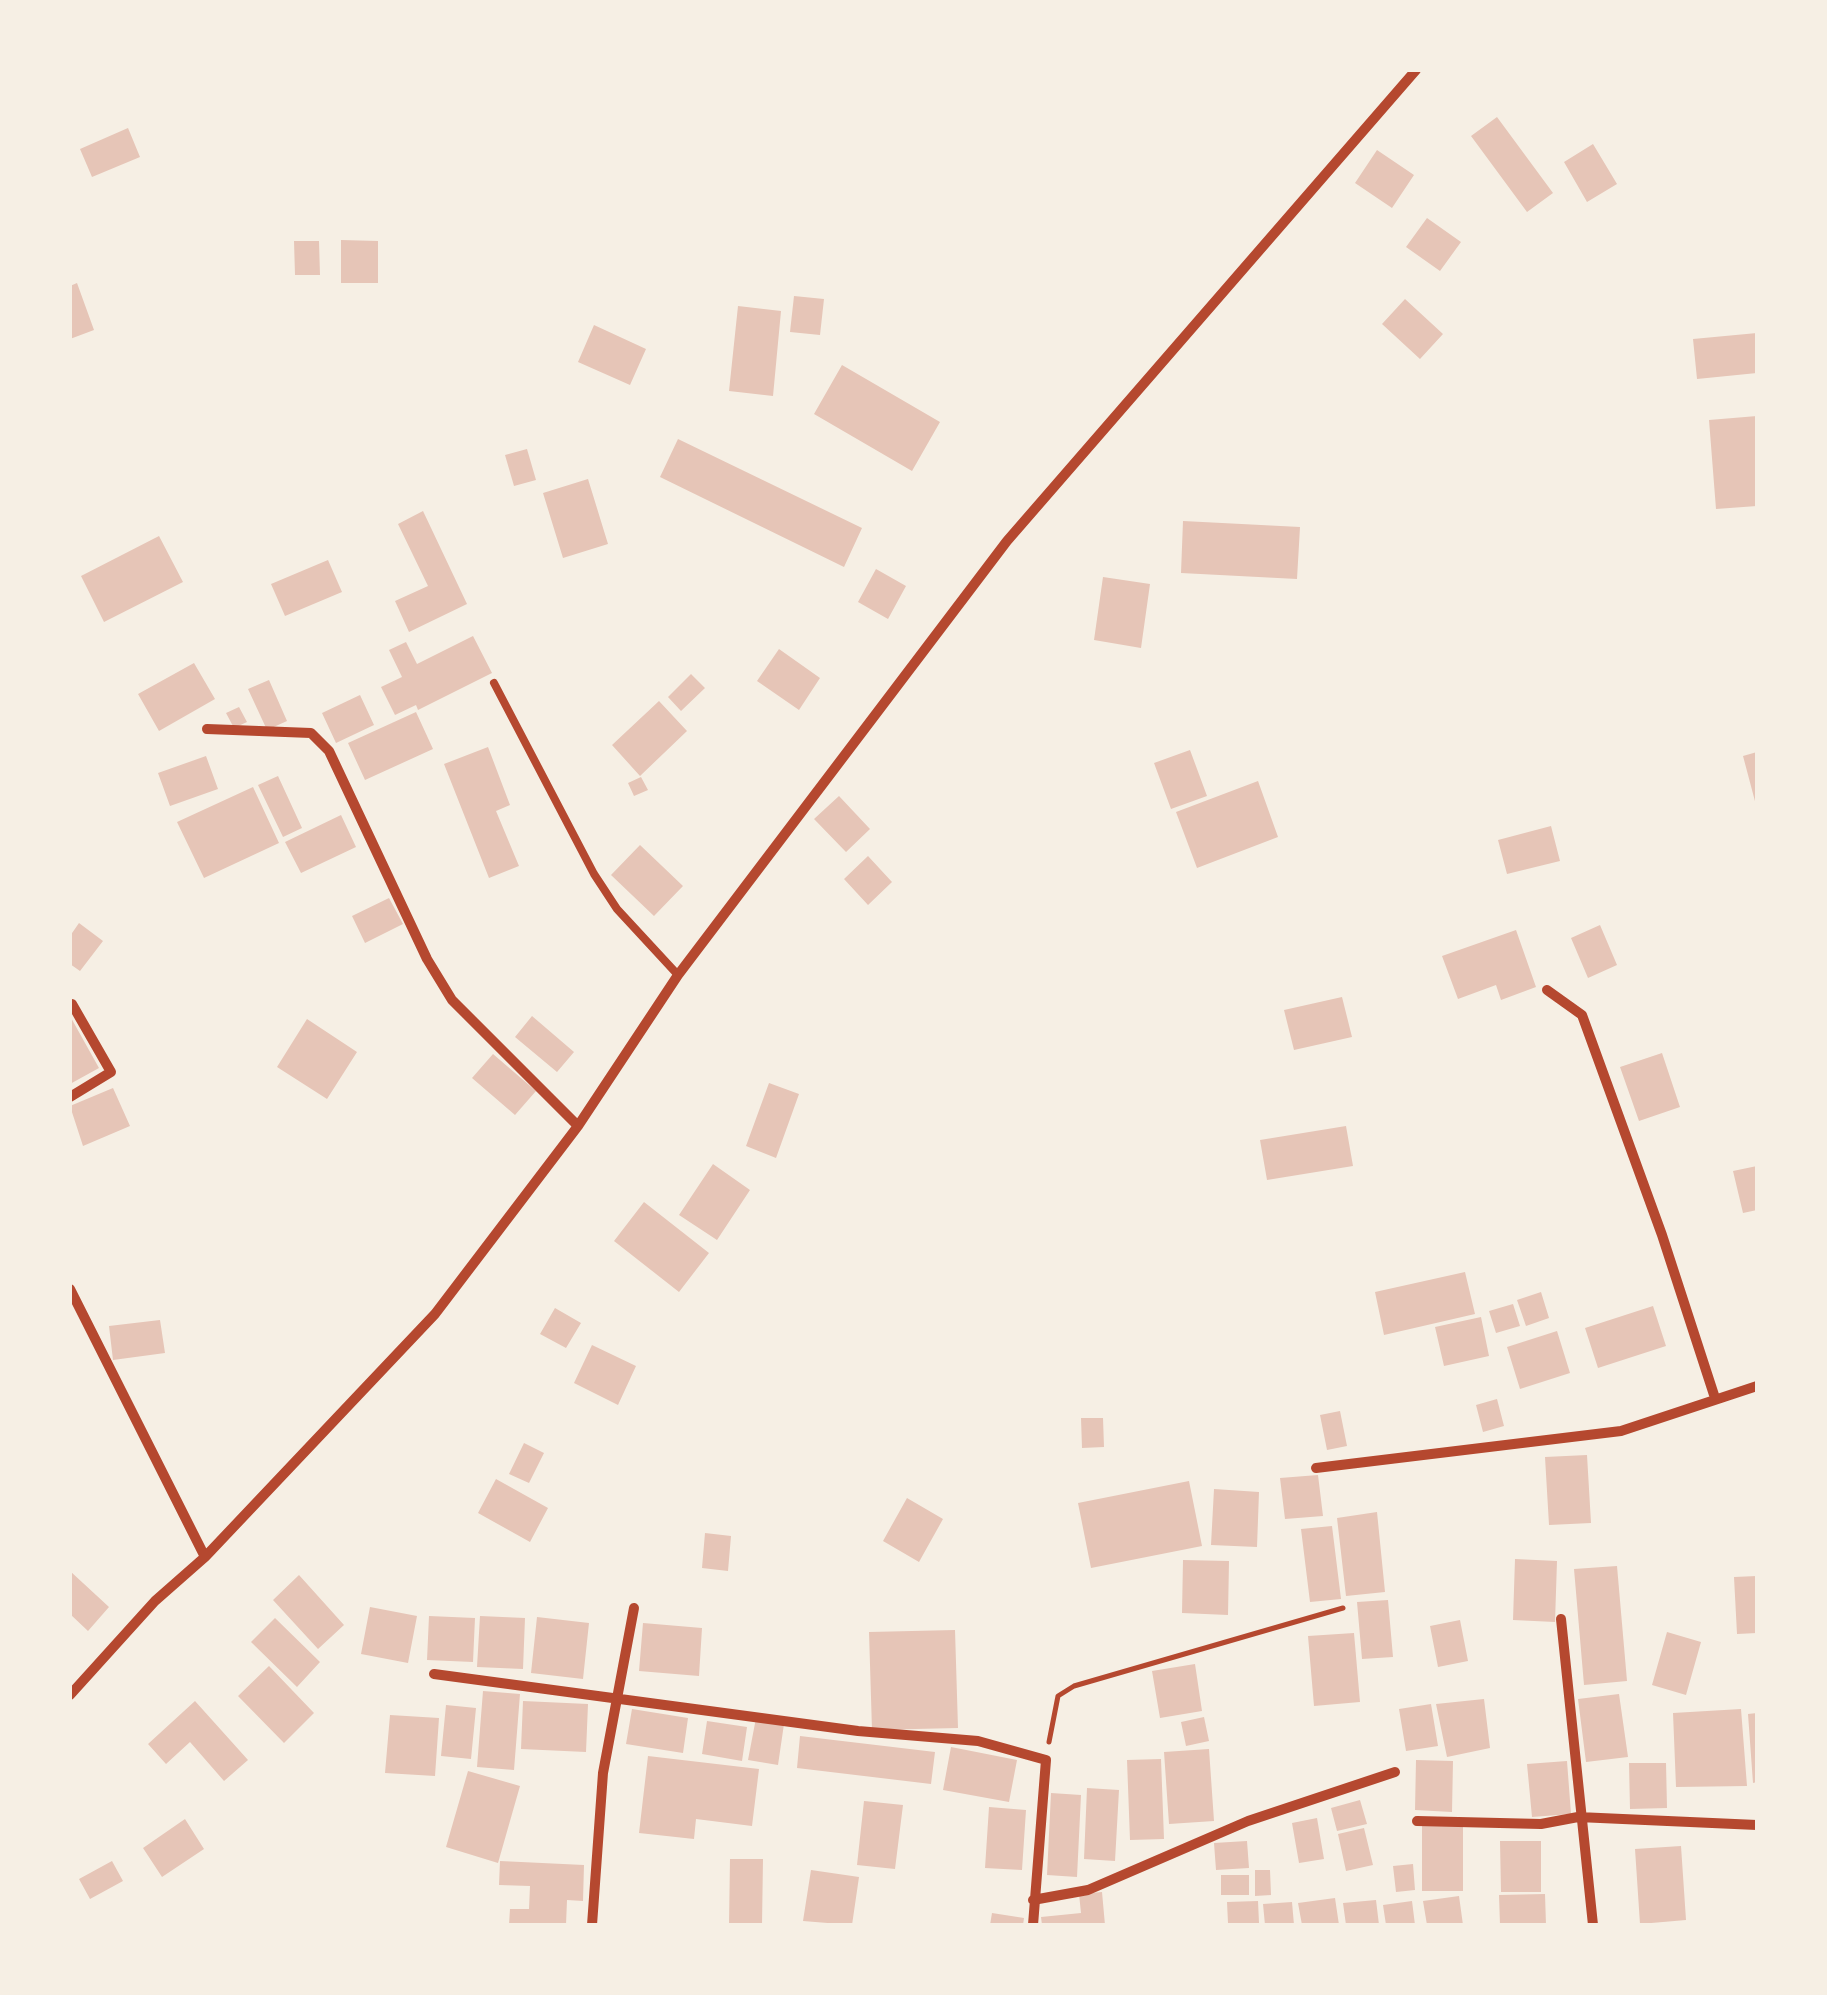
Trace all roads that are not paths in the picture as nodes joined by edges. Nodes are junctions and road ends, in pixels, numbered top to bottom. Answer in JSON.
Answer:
{"nodes":[{"id":1,"x":1416,"y":70,"type":"edge"},
{"id":2,"x":494,"y":683,"type":"dead end"},
{"id":3,"x":206,"y":728,"type":"dead end"},
{"id":4,"x":678,"y":975,"type":"junction"},
{"id":5,"x":1547,"y":990,"type":"dead end"},
{"id":6,"x":72,"y":1004,"type":"edge"},
{"id":7,"x":70,"y":1096,"type":"edge"},
{"id":8,"x":578,"y":1126,"type":"junction"},
{"id":9,"x":70,"y":1289,"type":"edge"},
{"id":10,"x":1757,"y":1386,"type":"edge"},
{"id":11,"x":1715,"y":1398,"type":"junction"},
{"id":12,"x":1316,"y":1468,"type":"dead end"},
{"id":13,"x":205,"y":1557,"type":"junction"},
{"id":14,"x":634,"y":1608,"type":"dead end"},
{"id":15,"x":1560,"y":1619,"type":"dead end"},
{"id":16,"x":434,"y":1674,"type":"dead end"},
{"id":17,"x":70,"y":1695,"type":"edge"},
{"id":18,"x":614,"y":1695,"type":"junction"},
{"id":19,"x":1395,"y":1772,"type":"dead end"},
{"id":20,"x":1578,"y":1817,"type":"junction"},
{"id":21,"x":1417,"y":1822,"type":"dead end"},
{"id":22,"x":1757,"y":1825,"type":"edge"},
{"id":23,"x":1033,"y":1900,"type":"junction"},
{"id":24,"x":592,"y":1925,"type":"edge"},
{"id":25,"x":1033,"y":1925,"type":"edge"},
{"id":26,"x":1593,"y":1925,"type":"edge"}],
"edges":[{"from":1,"to":4,"type":"street"},
{"from":2,"to":4,"type":"lane"},
{"from":3,"to":8,"type":"street"},
{"from":4,"to":8,"type":"street"},
{"from":5,"to":11,"type":"street"},
{"from":6,"to":7,"type":"street"},
{"from":8,"to":13,"type":"street"},
{"from":9,"to":13,"type":"street"},
{"from":10,"to":11,"type":"street"},
{"from":11,"to":12,"type":"street"},
{"from":13,"to":17,"type":"street"},
{"from":14,"to":18,"type":"street"},
{"from":15,"to":20,"type":"street"},
{"from":16,"to":18,"type":"street"},
{"from":18,"to":23,"type":"street"},
{"from":18,"to":24,"type":"street"},
{"from":19,"to":23,"type":"street"},
{"from":20,"to":21,"type":"street"},
{"from":20,"to":22,"type":"street"},
{"from":20,"to":26,"type":"street"},
{"from":23,"to":25,"type":"street"}]}
